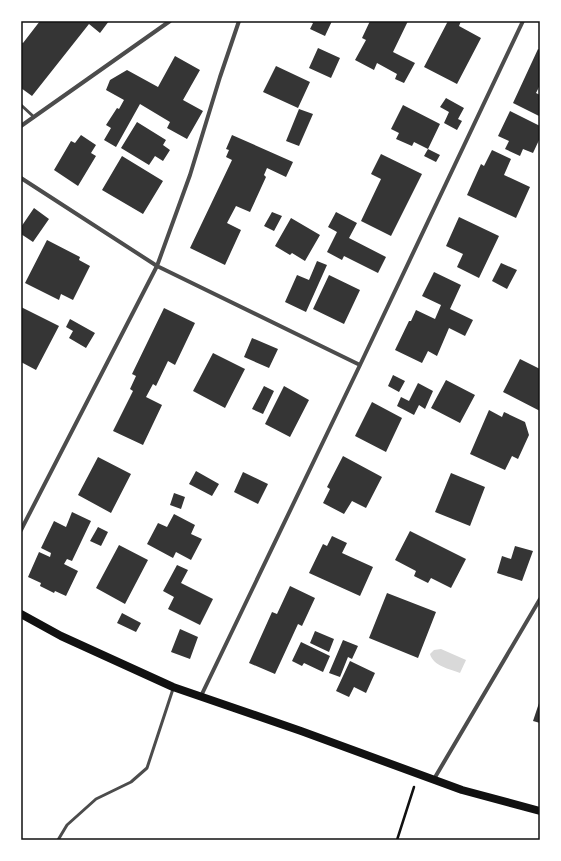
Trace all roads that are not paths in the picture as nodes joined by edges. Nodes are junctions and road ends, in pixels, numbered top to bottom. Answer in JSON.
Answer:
{"nodes":[{"id":1,"x":170,"y":21,"type":"edge"},
{"id":2,"x":239,"y":21,"type":"edge"},
{"id":3,"x":524,"y":21,"type":"edge"},
{"id":4,"x":21,"y":105,"type":"edge"},
{"id":5,"x":34,"y":118,"type":"junction"},
{"id":6,"x":21,"y":126,"type":"edge"},
{"id":7,"x":21,"y":178,"type":"edge"},
{"id":8,"x":157,"y":266,"type":"junction"},
{"id":9,"x":360,"y":365,"type":"junction"},
{"id":10,"x":21,"y":530,"type":"edge"},
{"id":11,"x":540,"y":599,"type":"edge"},
{"id":12,"x":21,"y":614,"type":"edge"},
{"id":13,"x":173,"y":687,"type":"junction"},
{"id":14,"x":201,"y":696,"type":"junction"},
{"id":15,"x":434,"y":779,"type":"junction"},
{"id":16,"x":540,"y":811,"type":"edge"},
{"id":17,"x":58,"y":840,"type":"edge"}],
"edges":[{"from":1,"to":5,"type":"street"},
{"from":2,"to":8,"type":"street"},
{"from":3,"to":9,"type":"street"},
{"from":4,"to":5,"type":"lane"},
{"from":5,"to":6,"type":"street"},
{"from":7,"to":8,"type":"street"},
{"from":8,"to":9,"type":"street"},
{"from":8,"to":10,"type":"street"},
{"from":9,"to":14,"type":"street"},
{"from":11,"to":15,"type":"street"},
{"from":12,"to":13,"type":"main road"},
{"from":13,"to":14,"type":"main road"},
{"from":13,"to":17,"type":"lane"},
{"from":14,"to":15,"type":"main road"},
{"from":15,"to":16,"type":"main road"}]}
